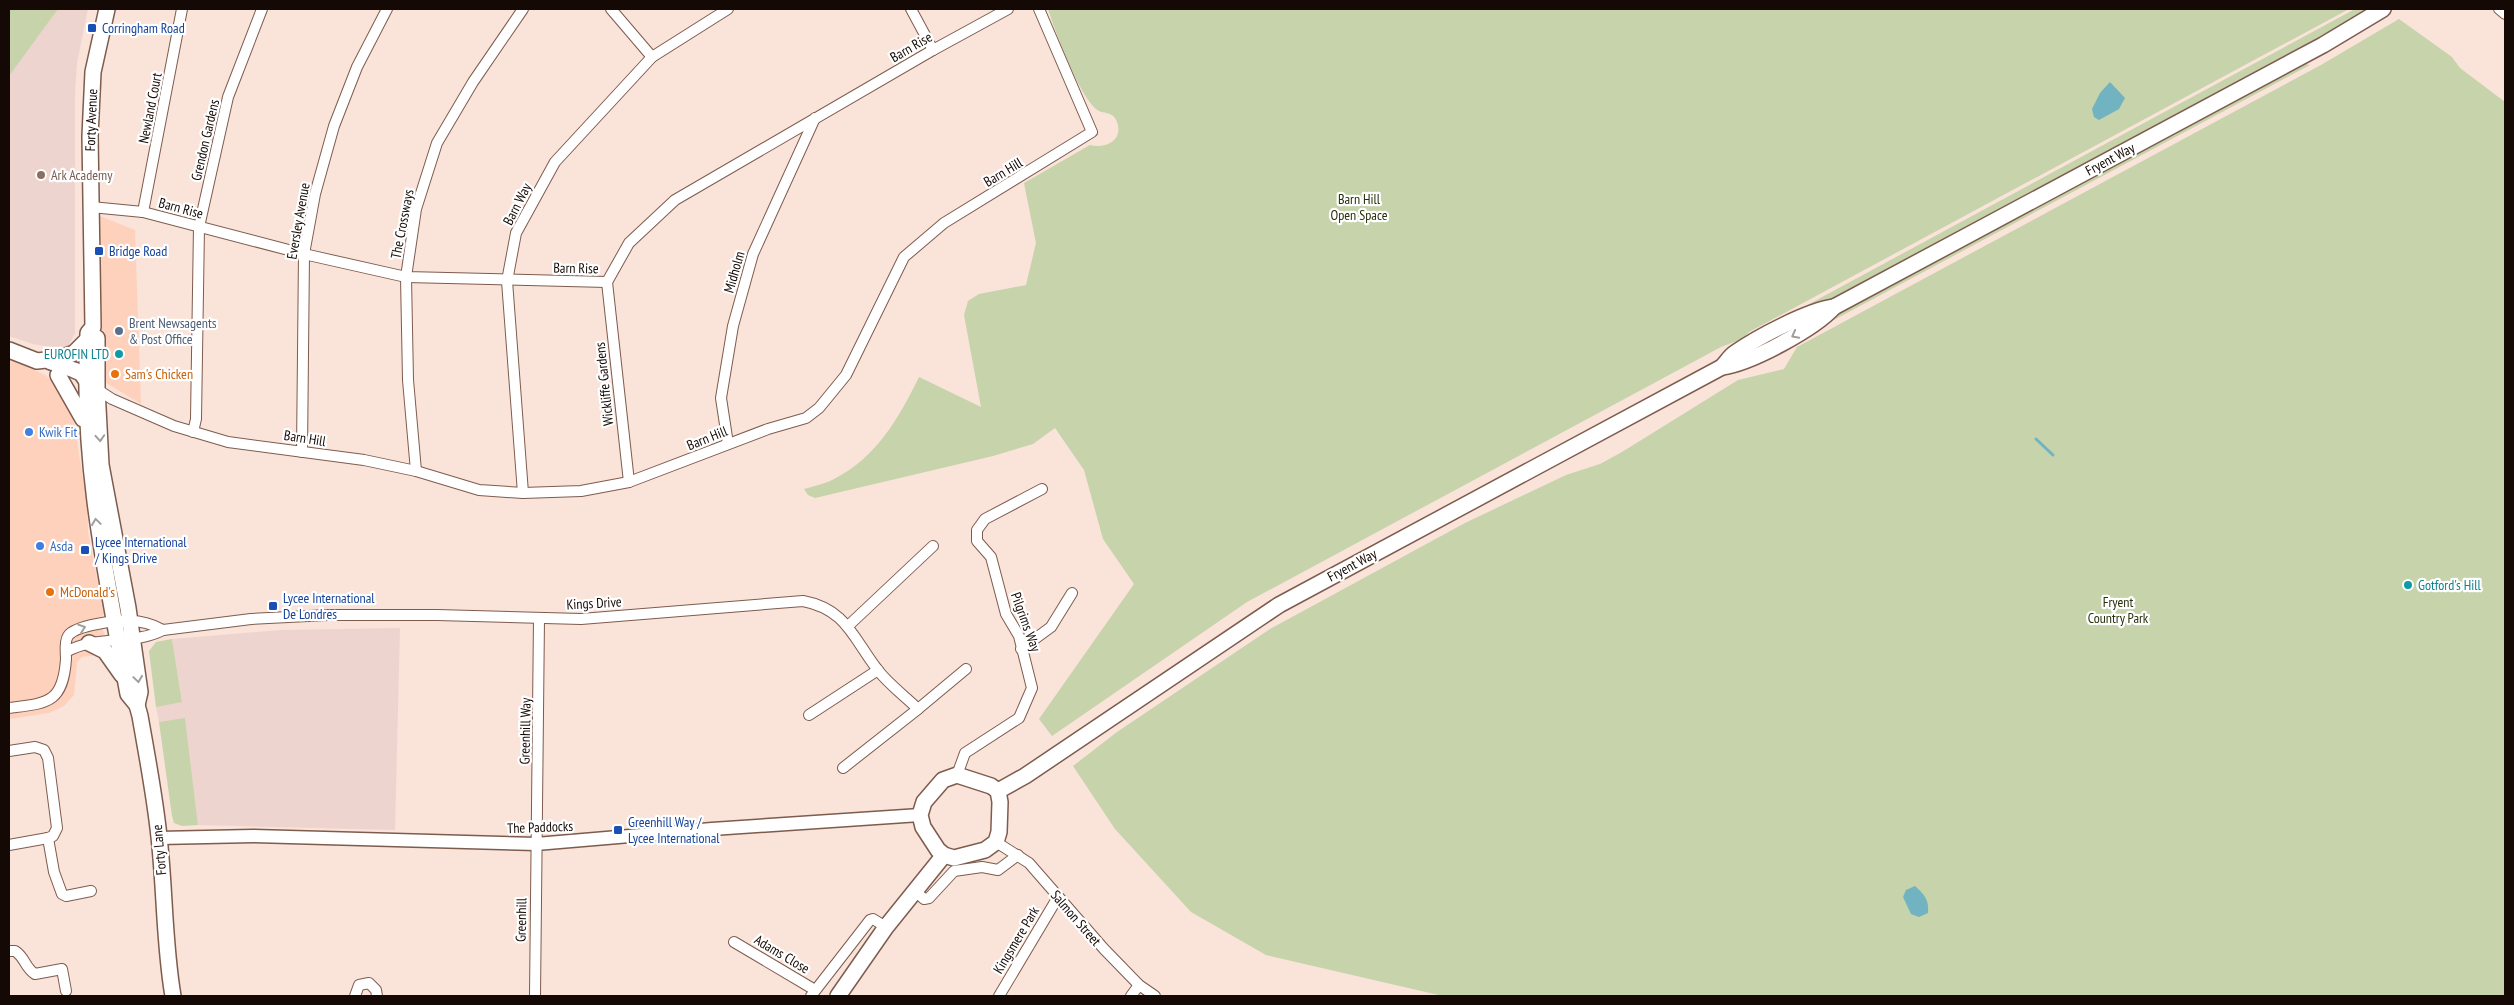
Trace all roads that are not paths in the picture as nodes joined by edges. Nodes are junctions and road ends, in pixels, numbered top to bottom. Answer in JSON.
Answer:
{"nodes":[{"id":1,"x":106,"y":9,"type":"edge"},
{"id":2,"x":182,"y":9,"type":"edge"},
{"id":3,"x":262,"y":9,"type":"edge"},
{"id":4,"x":388,"y":9,"type":"edge"},
{"id":5,"x":523,"y":9,"type":"edge"},
{"id":6,"x":611,"y":9,"type":"edge"},
{"id":7,"x":728,"y":9,"type":"edge"},
{"id":8,"x":911,"y":9,"type":"edge"},
{"id":9,"x":1008,"y":9,"type":"edge"},
{"id":10,"x":1039,"y":9,"type":"edge"},
{"id":11,"x":2383,"y":9,"type":"edge"},
{"id":12,"x":2499,"y":9,"type":"edge"},
{"id":13,"x":2505,"y":14,"type":"edge"},
{"id":14,"x":933,"y":50,"type":"junction"},
{"id":15,"x":652,"y":57,"type":"junction"},
{"id":16,"x":815,"y":118,"type":"junction"},
{"id":17,"x":90,"y":207,"type":"junction"},
{"id":18,"x":143,"y":212,"type":"junction"},
{"id":19,"x":198,"y":227,"type":"junction"},
{"id":20,"x":304,"y":254,"type":"junction"},
{"id":21,"x":406,"y":278,"type":"junction"},
{"id":22,"x":508,"y":281,"type":"junction"},
{"id":23,"x":607,"y":282,"type":"junction"},
{"id":24,"x":90,"y":333,"type":"junction"},
{"id":25,"x":9,"y":350,"type":"edge"},
{"id":26,"x":44,"y":361,"type":"junction"},
{"id":27,"x":58,"y":376,"type":"junction"},
{"id":28,"x":91,"y":385,"type":"junction"},
{"id":29,"x":87,"y":427,"type":"junction"},
{"id":30,"x":193,"y":432,"type":"junction"},
{"id":31,"x":728,"y":444,"type":"junction"},
{"id":32,"x":302,"y":452,"type":"junction"},
{"id":33,"x":416,"y":471,"type":"junction"},
{"id":34,"x":629,"y":482,"type":"junction"},
{"id":35,"x":1042,"y":489,"type":"dead end"},
{"id":36,"x":523,"y":493,"type":"junction"},
{"id":37,"x":933,"y":546,"type":"dead end"},
{"id":38,"x":1072,"y":593,"type":"dead end"},
{"id":39,"x":540,"y":618,"type":"junction"},
{"id":40,"x":130,"y":620,"type":"junction"},
{"id":41,"x":113,"y":622,"type":"junction"},
{"id":42,"x":848,"y":626,"type":"junction"},
{"id":43,"x":163,"y":630,"type":"junction"},
{"id":44,"x":116,"y":640,"type":"junction"},
{"id":45,"x":132,"y":640,"type":"junction"},
{"id":46,"x":89,"y":642,"type":"junction"},
{"id":47,"x":1021,"y":649,"type":"junction"},
{"id":48,"x":66,"y":652,"type":"junction"},
{"id":49,"x":878,"y":670,"type":"junction"},
{"id":50,"x":966,"y":670,"type":"dead end"},
{"id":51,"x":125,"y":678,"type":"junction"},
{"id":52,"x":136,"y":705,"type":"junction"},
{"id":53,"x":9,"y":708,"type":"edge"},
{"id":54,"x":918,"y":709,"type":"junction"},
{"id":55,"x":809,"y":716,"type":"dead end"},
{"id":56,"x":9,"y":750,"type":"edge"},
{"id":57,"x":843,"y":768,"type":"dead end"},
{"id":58,"x":957,"y":775,"type":"junction"},
{"id":59,"x":998,"y":791,"type":"junction"},
{"id":60,"x":920,"y":816,"type":"junction"},
{"id":61,"x":48,"y":838,"type":"junction"},
{"id":62,"x":159,"y":838,"type":"junction"},
{"id":63,"x":996,"y":842,"type":"junction"},
{"id":64,"x":536,"y":844,"type":"junction"},
{"id":65,"x":9,"y":845,"type":"edge"},
{"id":66,"x":944,"y":855,"type":"junction"},
{"id":67,"x":1018,"y":855,"type":"junction"},
{"id":68,"x":91,"y":891,"type":"dead end"},
{"id":69,"x":915,"y":891,"type":"junction"},
{"id":70,"x":1058,"y":897,"type":"junction"},
{"id":71,"x":886,"y":927,"type":"junction"},
{"id":72,"x":734,"y":942,"type":"dead end"},
{"id":73,"x":9,"y":951,"type":"edge"},
{"id":74,"x":1139,"y":985,"type":"junction"},
{"id":75,"x":66,"y":991,"type":"dead end"},
{"id":76,"x":813,"y":993,"type":"edge"},
{"id":77,"x":173,"y":996,"type":"edge"},
{"id":78,"x":355,"y":996,"type":"edge"},
{"id":79,"x":377,"y":996,"type":"edge"},
{"id":80,"x":535,"y":996,"type":"edge"},
{"id":81,"x":838,"y":996,"type":"edge"},
{"id":82,"x":999,"y":996,"type":"edge"},
{"id":83,"x":1131,"y":996,"type":"edge"},
{"id":84,"x":1155,"y":996,"type":"edge"}],
"edges":[{"from":1,"to":17,"type":"main road","name":"Forty Avenue"},
{"from":2,"to":18,"type":"street","name":"Newland Court"},
{"from":3,"to":19,"type":"street","name":"Grendon Gardens"},
{"from":4,"to":20,"type":"street","name":"Eversley Avenue"},
{"from":5,"to":21,"type":"street","name":"The Crossways"},
{"from":6,"to":15,"type":"street"},
{"from":7,"to":15,"type":"street","name":"Barn Way"},
{"from":8,"to":14,"type":"street"},
{"from":9,"to":14,"type":"street","name":"Barn Rise"},
{"from":10,"to":31,"type":"street","name":"Barn Hill"},
{"from":11,"to":59,"type":"main road","name":"Fryent Way"},
{"from":12,"to":13,"type":"street"},
{"from":14,"to":16,"type":"street","name":"Barn Rise"},
{"from":15,"to":22,"type":"street","name":"Barn Way"},
{"from":16,"to":23,"type":"street","name":"Barn Rise"},
{"from":16,"to":31,"type":"street","name":"Midholm"},
{"from":17,"to":18,"type":"street","name":"Barn Rise"},
{"from":17,"to":24,"type":"main road","name":"Forty Avenue"},
{"from":18,"to":19,"type":"street","name":"Barn Rise"},
{"from":19,"to":20,"type":"street","name":"Barn Rise"},
{"from":19,"to":30,"type":"street","name":"Grendon Gardens"},
{"from":20,"to":21,"type":"street","name":"Barn Rise"},
{"from":20,"to":32,"type":"street","name":"Eversley Avenue"},
{"from":21,"to":22,"type":"street","name":"Barn Rise"},
{"from":21,"to":33,"type":"street","name":"The Crossways"},
{"from":22,"to":23,"type":"street","name":"Barn Rise"},
{"from":22,"to":36,"type":"street","name":"Barn Way"},
{"from":23,"to":34,"type":"street","name":"Wickliffe Gardens"},
{"from":24,"to":26,"type":"main road"},
{"from":24,"to":28,"type":"main road","name":"Forty Avenue"},
{"from":25,"to":26,"type":"main road"},
{"from":26,"to":27,"type":"main road"},
{"from":26,"to":28,"type":"main road"},
{"from":27,"to":28,"type":"main road"},
{"from":27,"to":29,"type":"main road"},
{"from":28,"to":29,"type":"main road"},
{"from":28,"to":30,"type":"street","name":"Barn Hill"},
{"from":28,"to":40,"type":"main road","one_way":true},
{"from":41,"to":29,"type":"main road","one_way":true},
{"from":30,"to":32,"type":"street","name":"Barn Hill"},
{"from":31,"to":34,"type":"street","name":"Barn Hill"},
{"from":32,"to":33,"type":"street","name":"Barn Hill"},
{"from":33,"to":36,"type":"street","name":"Barn Hill"},
{"from":34,"to":36,"type":"street","name":"Barn Hill"},
{"from":35,"to":47,"type":"street","name":"Pilgrims Way"},
{"from":37,"to":42,"type":"street"},
{"from":38,"to":47,"type":"street"},
{"from":39,"to":42,"type":"street","name":"Kings Drive"},
{"from":39,"to":43,"type":"street","name":"Kings Drive"},
{"from":39,"to":64,"type":"street","name":"Greenhill Way"},
{"from":40,"to":41,"type":"street"},
{"from":40,"to":43,"type":"street"},
{"from":40,"to":45,"type":"main road"},
{"from":41,"to":44,"type":"main road"},
{"from":48,"to":41,"type":"street","one_way":true},
{"from":42,"to":49,"type":"street","name":"Kings Drive"},
{"from":43,"to":45,"type":"street"},
{"from":44,"to":45,"type":"street"},
{"from":44,"to":46,"type":"street"},
{"from":44,"to":51,"type":"main road"},
{"from":45,"to":52,"type":"main road","one_way":true},
{"from":46,"to":48,"type":"street"},
{"from":46,"to":51,"type":"main road"},
{"from":47,"to":58,"type":"street","name":"Pilgrims Way"},
{"from":48,"to":53,"type":"street"},
{"from":49,"to":54,"type":"street","name":"Kings Drive"},
{"from":49,"to":55,"type":"street"},
{"from":50,"to":54,"type":"street"},
{"from":51,"to":52,"type":"main road"},
{"from":52,"to":62,"type":"main road","name":"Forty Lane"},
{"from":54,"to":57,"type":"street"},
{"from":56,"to":61,"type":"street"},
{"from":58,"to":59,"type":"main road"},
{"from":58,"to":60,"type":"main road"},
{"from":59,"to":63,"type":"main road"},
{"from":60,"to":64,"type":"street","name":"The Paddocks"},
{"from":60,"to":66,"type":"main road"},
{"from":61,"to":65,"type":"street"},
{"from":61,"to":68,"type":"street"},
{"from":62,"to":64,"type":"street","name":"The Paddocks"},
{"from":62,"to":77,"type":"main road","name":"Forty Lane"},
{"from":63,"to":66,"type":"main road"},
{"from":63,"to":67,"type":"street","name":"Salmon Street"},
{"from":64,"to":80,"type":"street","name":"Greenhill"},
{"from":66,"to":69,"type":"main road"},
{"from":67,"to":69,"type":"street"},
{"from":67,"to":70,"type":"street","name":"Salmon Street"},
{"from":69,"to":71,"type":"main road"},
{"from":70,"to":74,"type":"street","name":"Salmon Street"},
{"from":70,"to":82,"type":"street","name":"Kingsmere Park"},
{"from":71,"to":76,"type":"street"},
{"from":71,"to":81,"type":"main road"},
{"from":72,"to":76,"type":"street","name":"Adams Close"},
{"from":73,"to":75,"type":"street"},
{"from":74,"to":83,"type":"street"},
{"from":74,"to":84,"type":"street","name":"Salmon Street"},
{"from":78,"to":79,"type":"street"}]}
